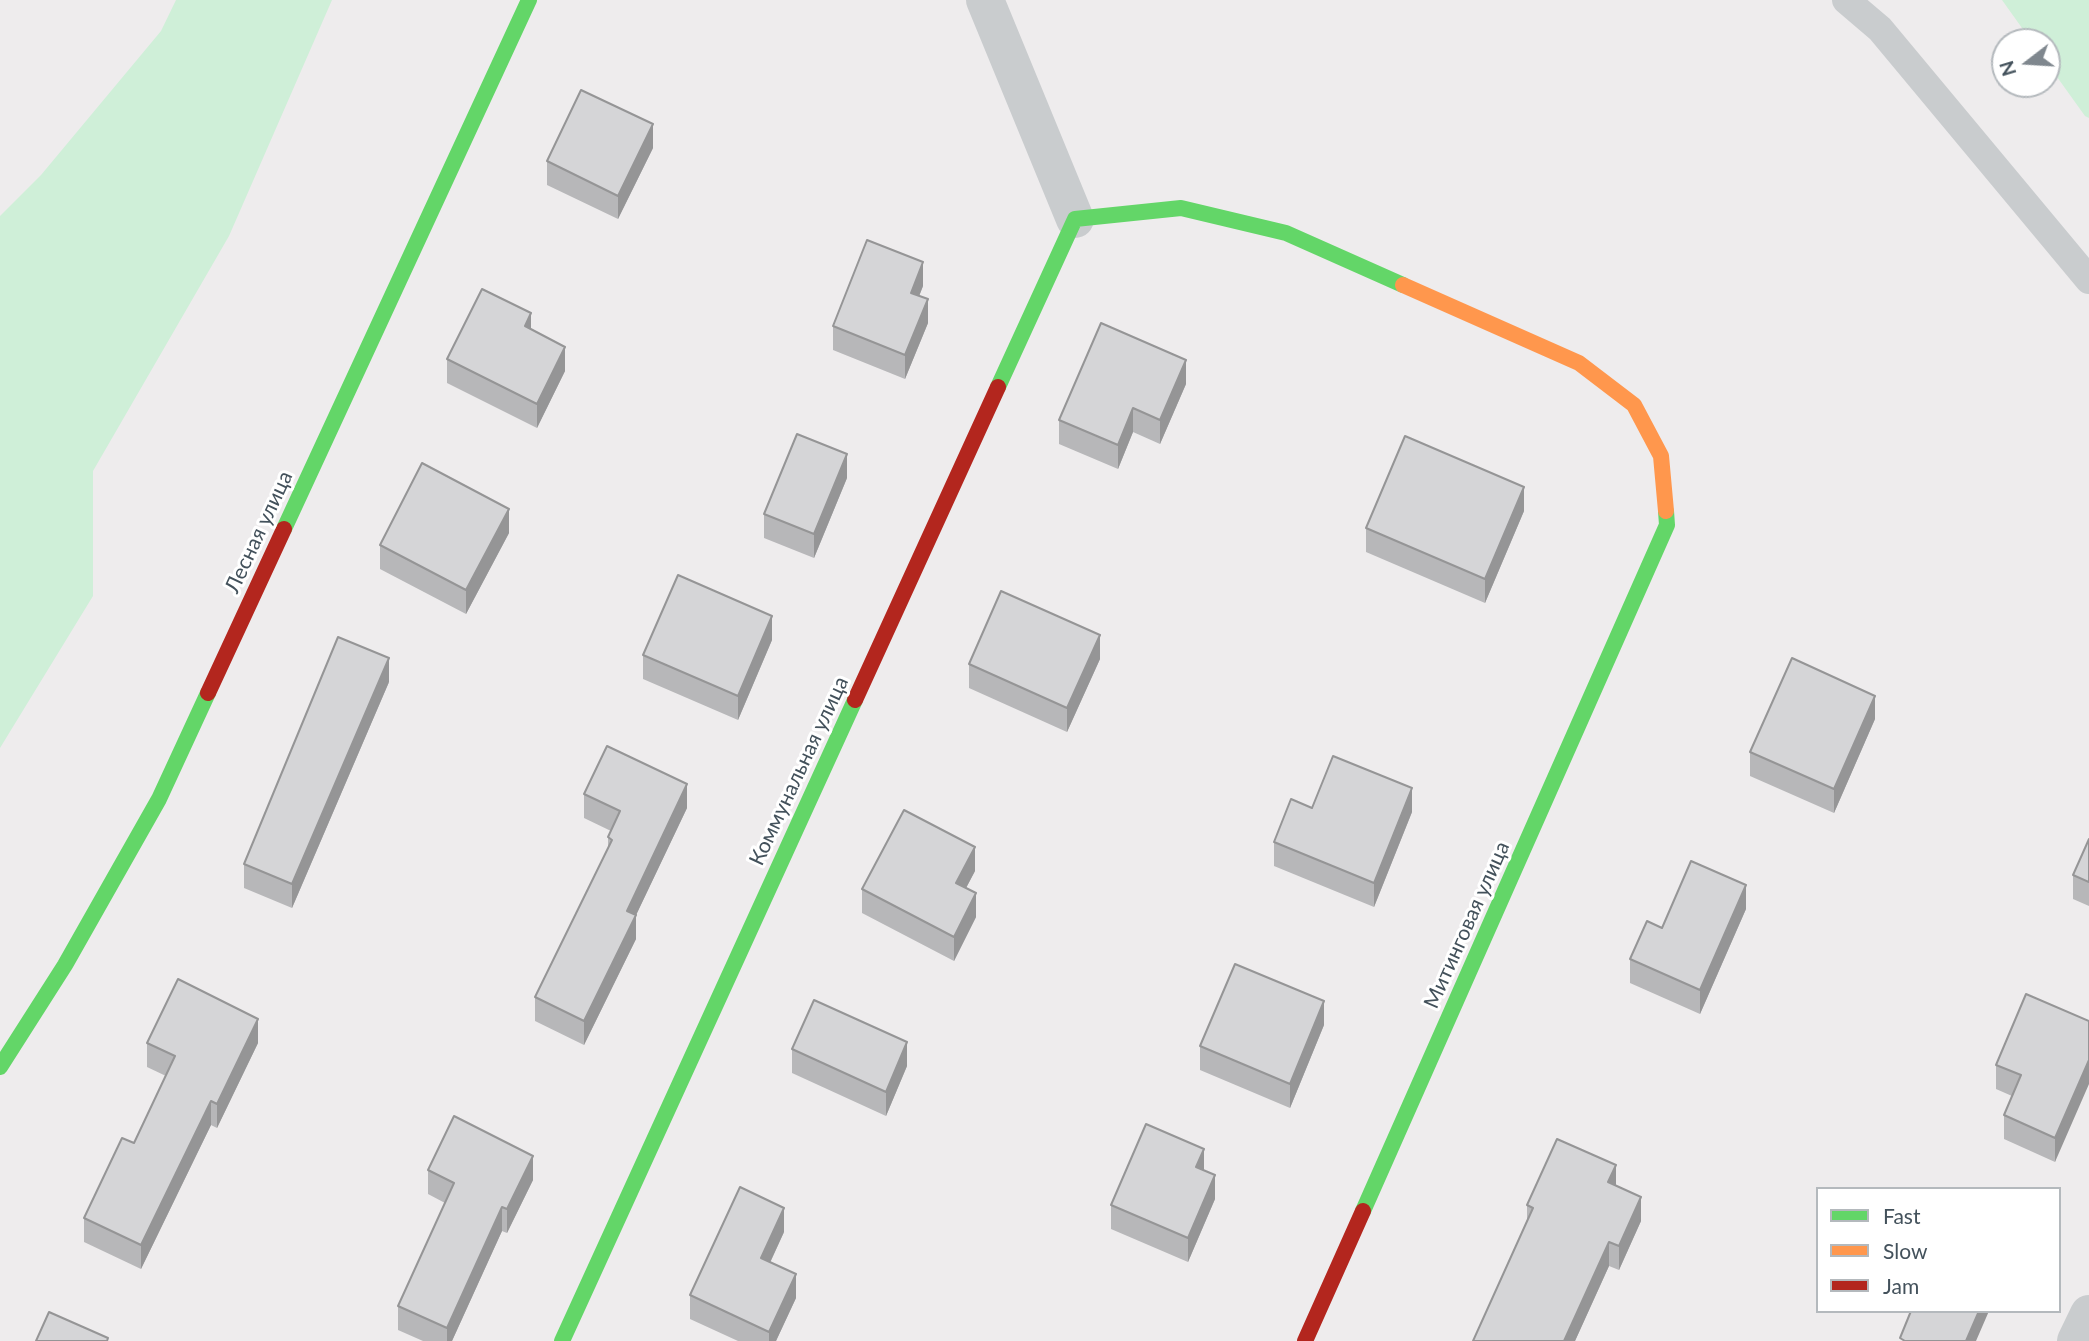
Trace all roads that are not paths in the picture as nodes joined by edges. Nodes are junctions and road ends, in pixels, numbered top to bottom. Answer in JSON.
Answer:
{"nodes":[{"id":1,"x":529,"y":0,"type":"edge"},
{"id":2,"x":985,"y":0,"type":"edge"},
{"id":3,"x":1846,"y":0,"type":"edge"},
{"id":4,"x":1075,"y":219,"type":"junction"},
{"id":5,"x":2089,"y":280,"type":"edge"},
{"id":6,"x":0,"y":1068,"type":"edge"},
{"id":7,"x":2089,"y":1314,"type":"edge"},
{"id":8,"x":562,"y":1341,"type":"edge"},
{"id":9,"x":1305,"y":1341,"type":"edge"},
{"id":10,"x":2076,"y":1341,"type":"edge"}],
"edges":[{"from":1,"to":6,"type":"street","name":"Лесная улица"},
{"from":2,"to":4,"type":"street"},
{"from":3,"to":5,"type":"lane"},
{"from":4,"to":8,"type":"street","name":"Коммунальная улица"},
{"from":4,"to":9,"type":"street","name":"Митинговая улица"},
{"from":7,"to":10,"type":"street"}]}
